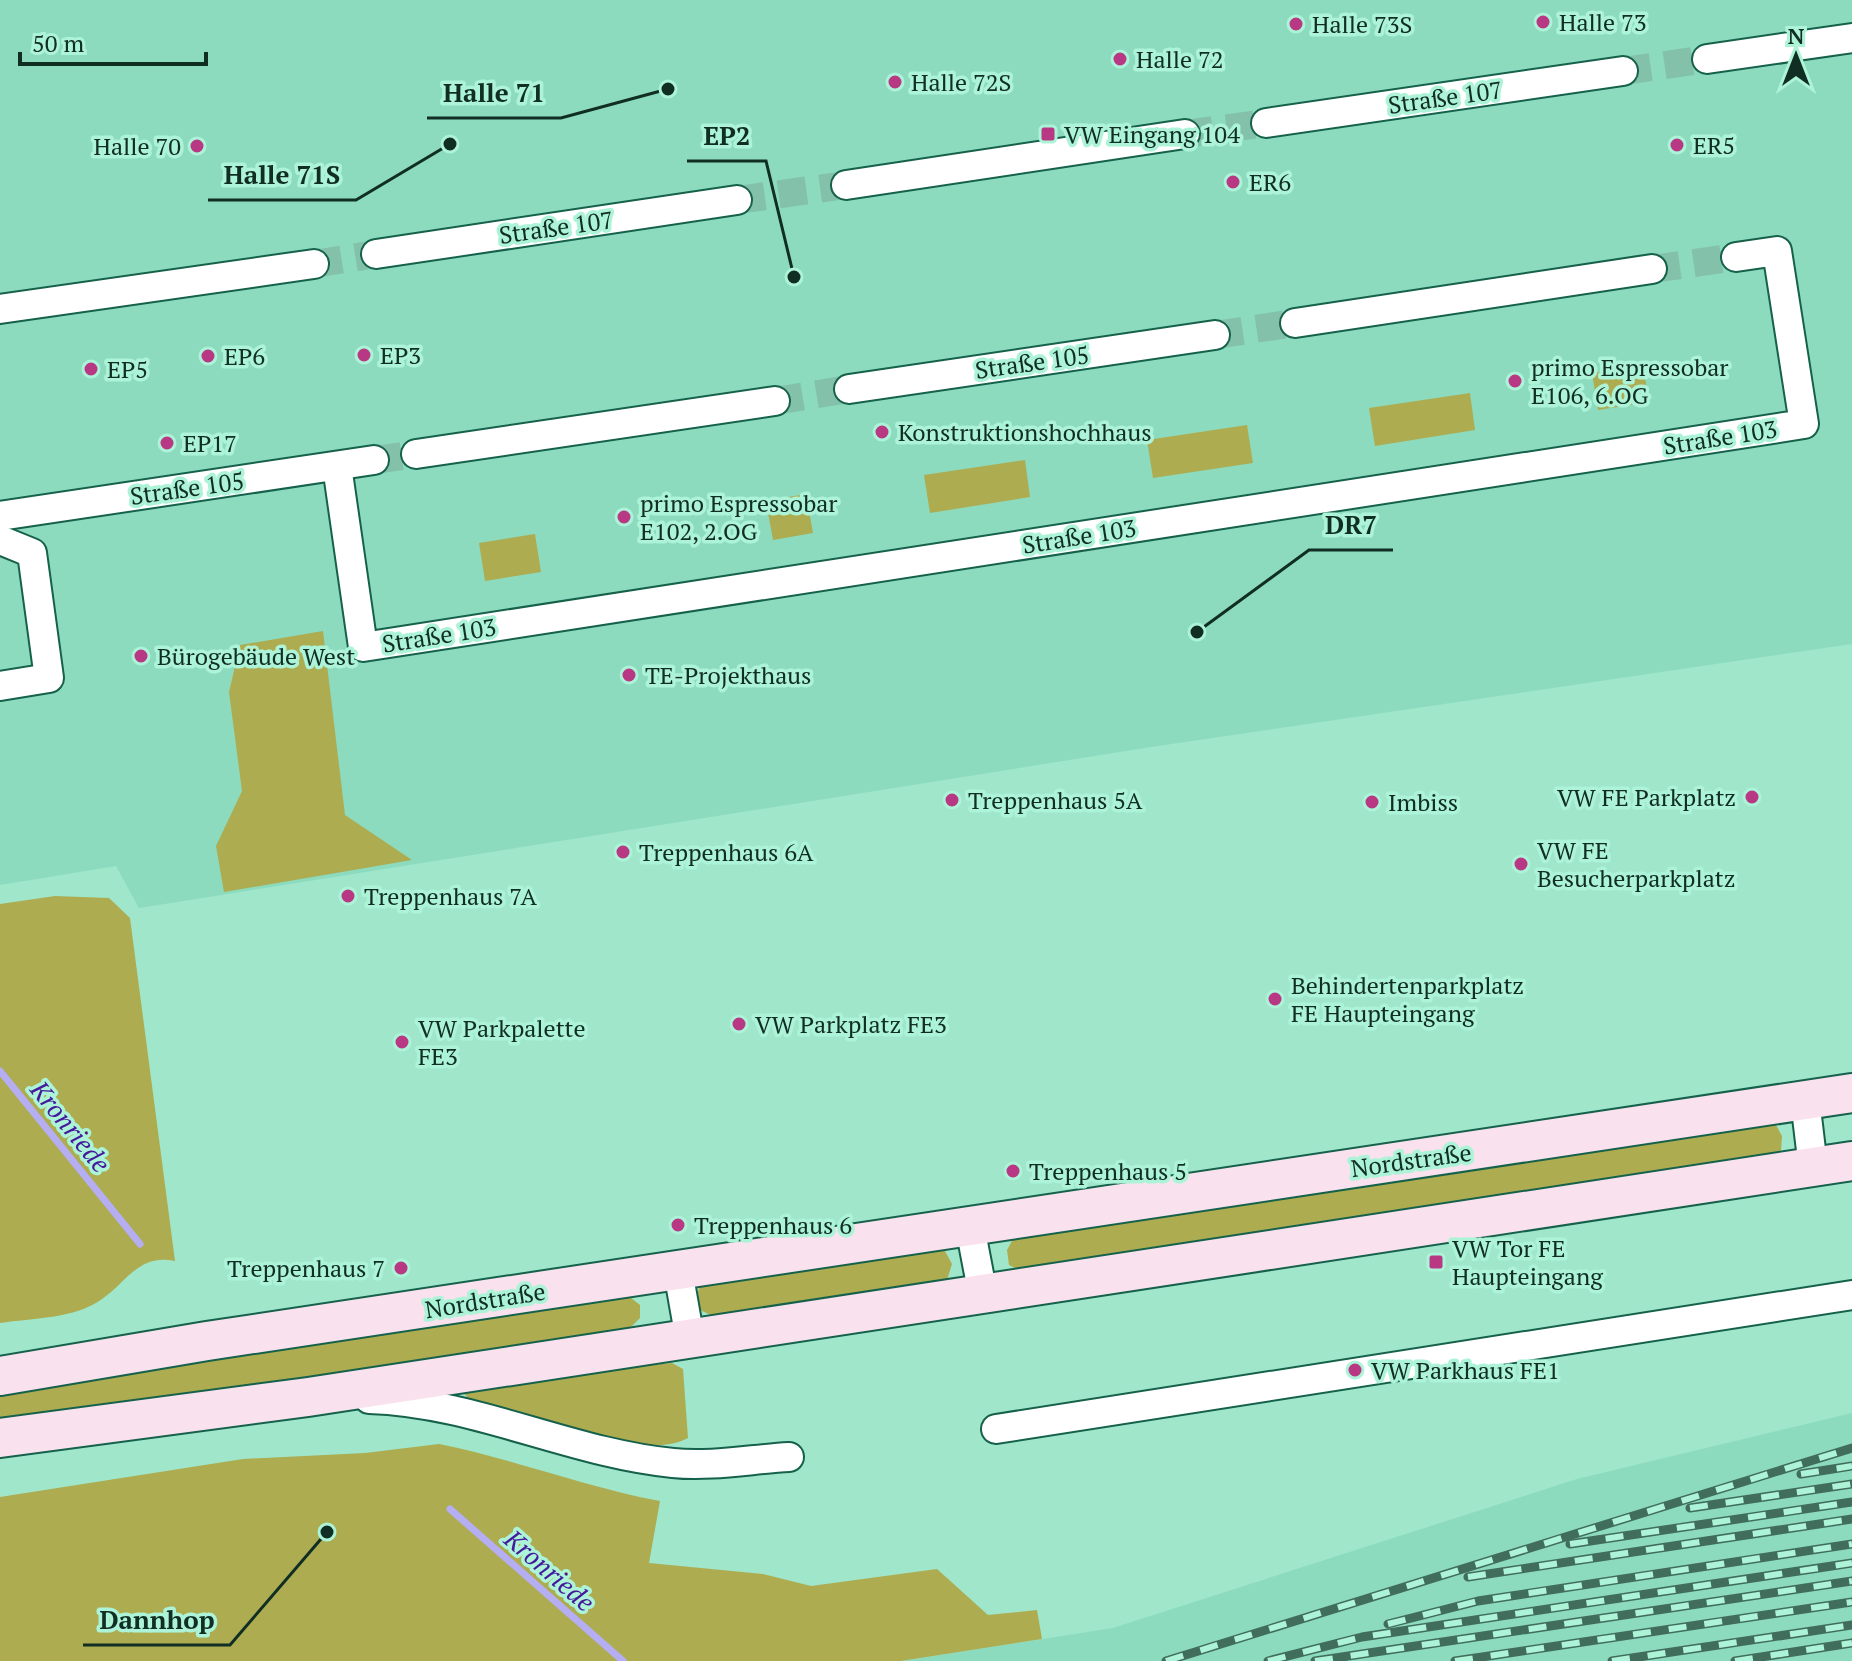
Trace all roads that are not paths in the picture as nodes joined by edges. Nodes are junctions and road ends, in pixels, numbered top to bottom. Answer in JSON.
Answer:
{"nodes":[{"id":1,"x":1852,"y":38,"type":"edge"},
{"id":2,"x":1720,"y":57,"type":"tunnel mouth"},
{"id":3,"x":1623,"y":71,"type":"tunnel mouth"},
{"id":4,"x":1266,"y":123,"type":"tunnel mouth"},
{"id":5,"x":1185,"y":134,"type":"tunnel mouth"},
{"id":6,"x":846,"y":185,"type":"tunnel mouth"},
{"id":7,"x":737,"y":200,"type":"tunnel mouth"},
{"id":8,"x":376,"y":254,"type":"tunnel mouth"},
{"id":9,"x":1759,"y":254,"type":"dead end"},
{"id":10,"x":314,"y":264,"type":"tunnel mouth"},
{"id":11,"x":1652,"y":269,"type":"tunnel mouth"},
{"id":12,"x":0,"y":309,"type":"edge"},
{"id":13,"x":1295,"y":323,"type":"tunnel mouth"},
{"id":14,"x":1215,"y":335,"type":"tunnel mouth"},
{"id":15,"x":849,"y":389,"type":"tunnel mouth"},
{"id":16,"x":775,"y":401,"type":"tunnel mouth"},
{"id":17,"x":416,"y":454,"type":"tunnel mouth"},
{"id":18,"x":374,"y":460,"type":"tunnel mouth"},
{"id":19,"x":337,"y":466,"type":"junction"},
{"id":20,"x":0,"y":516,"type":"edge"},
{"id":21,"x":0,"y":540,"type":"edge"},
{"id":22,"x":0,"y":686,"type":"edge"},
{"id":23,"x":1852,"y":1093,"type":"edge"},
{"id":24,"x":1805,"y":1100,"type":"junction"},
{"id":25,"x":1852,"y":1161,"type":"edge"},
{"id":26,"x":1813,"y":1167,"type":"junction"},
{"id":27,"x":970,"y":1227,"type":"junction"},
{"id":28,"x":678,"y":1271,"type":"junction"},
{"id":29,"x":983,"y":1295,"type":"junction"},
{"id":30,"x":1852,"y":1295,"type":"edge"},
{"id":31,"x":690,"y":1339,"type":"junction"},
{"id":32,"x":0,"y":1376,"type":"edge"},
{"id":33,"x":308,"y":1397,"type":"junction"},
{"id":34,"x":996,"y":1429,"type":"dead end"},
{"id":35,"x":0,"y":1438,"type":"edge"},
{"id":36,"x":789,"y":1457,"type":"dead end"}],
"edges":[{"from":1,"to":2,"type":"street"},
{"from":3,"to":4,"type":"street","name":"Straße 107"},
{"from":5,"to":6,"type":"street"},
{"from":7,"to":8,"type":"street","name":"Straße 107"},
{"from":9,"to":19,"type":"street","name":"Straße 103"},
{"from":10,"to":12,"type":"street"},
{"from":11,"to":13,"type":"street"},
{"from":14,"to":15,"type":"street","name":"Straße 105"},
{"from":16,"to":17,"type":"street"},
{"from":18,"to":19,"type":"street","name":"Straße 105"},
{"from":19,"to":20,"type":"street","name":"Straße 105"},
{"from":21,"to":22,"type":"street"},
{"from":23,"to":24,"type":"street","name":"Nordstraße"},
{"from":24,"to":26,"type":"street"},
{"from":24,"to":27,"type":"street","name":"Nordstraße"},
{"from":25,"to":26,"type":"street"},
{"from":26,"to":29,"type":"street"},
{"from":27,"to":28,"type":"street","name":"Nordstraße"},
{"from":27,"to":29,"type":"street"},
{"from":28,"to":31,"type":"street"},
{"from":28,"to":32,"type":"street","name":"Nordstraße"},
{"from":29,"to":31,"type":"street"},
{"from":30,"to":34,"type":"street"},
{"from":31,"to":33,"type":"street"},
{"from":33,"to":35,"type":"street"},
{"from":33,"to":36,"type":"street"}]}
